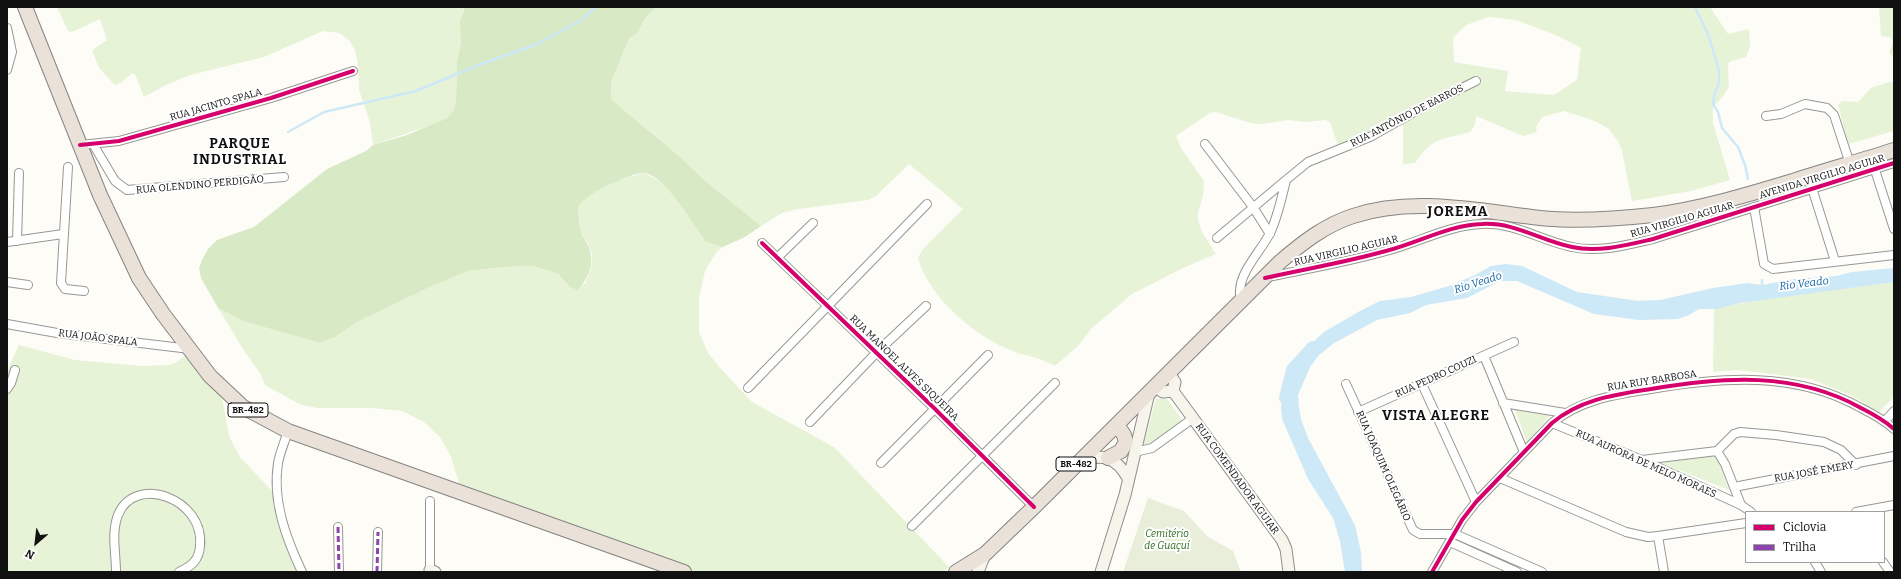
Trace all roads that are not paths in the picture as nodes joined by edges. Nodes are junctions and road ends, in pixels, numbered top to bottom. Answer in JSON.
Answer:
{"nodes":[{"id":1,"x":25,"y":7,"type":"edge"},
{"id":2,"x":7,"y":28,"type":"edge"},
{"id":3,"x":7,"y":70,"type":"edge"},
{"id":4,"x":353,"y":71,"type":"dead end"},
{"id":5,"x":1476,"y":81,"type":"dead end"},
{"id":6,"x":1766,"y":116,"type":"dead end"},
{"id":7,"x":1205,"y":144,"type":"dead end"},
{"id":8,"x":87,"y":145,"type":"junction"},
{"id":9,"x":1894,"y":150,"type":"edge"},
{"id":10,"x":1894,"y":163,"type":"edge"},
{"id":11,"x":1850,"y":164,"type":"junction"},
{"id":12,"x":68,"y":167,"type":"dead end"},
{"id":13,"x":1875,"y":170,"type":"junction"},
{"id":14,"x":18,"y":173,"type":"dead end"},
{"id":15,"x":284,"y":177,"type":"dead end"},
{"id":16,"x":1286,"y":180,"type":"junction"},
{"id":17,"x":1812,"y":188,"type":"junction"},
{"id":18,"x":928,"y":204,"type":"dead end"},
{"id":19,"x":1253,"y":207,"type":"junction"},
{"id":20,"x":1754,"y":207,"type":"junction"},
{"id":21,"x":813,"y":224,"type":"dead end"},
{"id":22,"x":1894,"y":230,"type":"edge"},
{"id":23,"x":63,"y":234,"type":"junction"},
{"id":24,"x":1270,"y":234,"type":"junction"},
{"id":25,"x":1217,"y":238,"type":"dead end"},
{"id":26,"x":17,"y":241,"type":"junction"},
{"id":27,"x":7,"y":242,"type":"edge"},
{"id":28,"x":762,"y":243,"type":"dead end"},
{"id":29,"x":1894,"y":255,"type":"edge"},
{"id":30,"x":778,"y":257,"type":"junction"},
{"id":31,"x":1835,"y":261,"type":"junction"},
{"id":32,"x":1265,"y":278,"type":"junction"},
{"id":33,"x":7,"y":282,"type":"edge"},
{"id":34,"x":28,"y":285,"type":"dead end"},
{"id":35,"x":84,"y":291,"type":"dead end"},
{"id":36,"x":1241,"y":301,"type":"junction"},
{"id":37,"x":828,"y":305,"type":"junction"},
{"id":38,"x":926,"y":306,"type":"dead end"},
{"id":39,"x":7,"y":324,"type":"edge"},
{"id":40,"x":1514,"y":342,"type":"dead end"},
{"id":41,"x":190,"y":349,"type":"junction"},
{"id":42,"x":877,"y":352,"type":"junction"},
{"id":43,"x":988,"y":355,"type":"dead end"},
{"id":44,"x":1484,"y":356,"type":"junction"},
{"id":45,"x":15,"y":370,"type":"dead end"},
{"id":46,"x":1168,"y":373,"type":"junction"},
{"id":47,"x":1055,"y":383,"type":"dead end"},
{"id":48,"x":1346,"y":384,"type":"dead end"},
{"id":49,"x":1422,"y":384,"type":"junction"},
{"id":50,"x":748,"y":388,"type":"dead end"},
{"id":51,"x":7,"y":389,"type":"edge"},
{"id":52,"x":1152,"y":390,"type":"junction"},
{"id":53,"x":1173,"y":391,"type":"junction"},
{"id":54,"x":1503,"y":403,"type":"junction"},
{"id":55,"x":934,"y":408,"type":"junction"},
{"id":56,"x":1894,"y":411,"type":"edge"},
{"id":57,"x":1358,"y":412,"type":"junction"},
{"id":58,"x":1565,"y":413,"type":"junction"},
{"id":59,"x":1192,"y":419,"type":"junction"},
{"id":60,"x":1885,"y":421,"type":"junction"},
{"id":61,"x":810,"y":422,"type":"dead end"},
{"id":62,"x":1552,"y":423,"type":"junction"},
{"id":63,"x":1117,"y":425,"type":"junction"},
{"id":64,"x":1894,"y":429,"type":"edge"},
{"id":65,"x":288,"y":431,"type":"junction"},
{"id":66,"x":1717,"y":451,"type":"junction"},
{"id":67,"x":1135,"y":452,"type":"junction"},
{"id":68,"x":1524,"y":452,"type":"junction"},
{"id":69,"x":983,"y":456,"type":"junction"},
{"id":70,"x":1894,"y":456,"type":"edge"},
{"id":71,"x":1108,"y":458,"type":"junction"},
{"id":72,"x":1081,"y":460,"type":"junction"},
{"id":73,"x":1642,"y":460,"type":"junction"},
{"id":74,"x":881,"y":463,"type":"dead end"},
{"id":75,"x":1856,"y":465,"type":"junction"},
{"id":76,"x":1128,"y":478,"type":"junction"},
{"id":77,"x":1500,"y":478,"type":"junction"},
{"id":78,"x":1734,"y":487,"type":"junction"},
{"id":79,"x":430,"y":501,"type":"dead end"},
{"id":80,"x":1476,"y":502,"type":"junction"},
{"id":81,"x":1741,"y":505,"type":"junction"},
{"id":82,"x":1894,"y":505,"type":"edge"},
{"id":83,"x":1034,"y":507,"type":"junction"},
{"id":84,"x":1750,"y":511,"type":"edge"},
{"id":85,"x":1861,"y":511,"type":"edge"},
{"id":86,"x":1745,"y":523,"type":"edge"},
{"id":87,"x":912,"y":526,"type":"dead end"},
{"id":88,"x":338,"y":528,"type":"dead end"},
{"id":89,"x":378,"y":532,"type":"dead end"},
{"id":90,"x":1455,"y":534,"type":"junction"},
{"id":91,"x":1658,"y":536,"type":"junction"},
{"id":92,"x":1450,"y":542,"type":"junction"},
{"id":93,"x":985,"y":554,"type":"junction"},
{"id":94,"x":1815,"y":563,"type":"edge"},
{"id":95,"x":1884,"y":563,"type":"edge"},
{"id":96,"x":432,"y":571,"type":"edge"},
{"id":97,"x":116,"y":572,"type":"edge"},
{"id":98,"x":179,"y":572,"type":"edge"},
{"id":99,"x":302,"y":572,"type":"edge"},
{"id":100,"x":339,"y":572,"type":"edge"},
{"id":101,"x":377,"y":572,"type":"edge"},
{"id":102,"x":684,"y":572,"type":"edge"},
{"id":103,"x":956,"y":572,"type":"edge"},
{"id":104,"x":978,"y":572,"type":"edge"},
{"id":105,"x":1101,"y":572,"type":"edge"},
{"id":106,"x":1289,"y":572,"type":"edge"},
{"id":107,"x":1432,"y":572,"type":"edge"},
{"id":108,"x":1517,"y":572,"type":"edge"},
{"id":109,"x":1542,"y":572,"type":"edge"},
{"id":110,"x":1664,"y":572,"type":"edge"},
{"id":111,"x":1821,"y":572,"type":"edge"},
{"id":112,"x":1890,"y":572,"type":"edge"}],
"edges":[{"from":1,"to":8,"type":"highway","number":"BR-482"},
{"from":2,"to":3,"type":"street"},
{"from":4,"to":8,"type":"street","name":"RUA JACINTO SPALA"},
{"from":5,"to":16,"type":"street","name":"RUA ANTÔNIO DE BARROS"},
{"from":6,"to":11,"type":"street"},
{"from":7,"to":19,"type":"street"},
{"from":8,"to":15,"type":"street","name":"RUA OLENDINO PERDIGÃO"},
{"from":8,"to":41,"type":"highway","number":"BR-482"},
{"from":9,"to":11,"type":"highway","number":"BR-482"},
{"from":10,"to":13,"type":"street","name":"AVENIDA VIRGILIO AGUIAR"},
{"from":11,"to":32,"type":"highway","number":"BR-482"},
{"from":12,"to":23,"type":"street"},
{"from":13,"to":17,"type":"street","name":"AVENIDA VIRGILIO AGUIAR"},
{"from":13,"to":22,"type":"street"},
{"from":14,"to":26,"type":"street"},
{"from":16,"to":19,"type":"street","name":"RUA ANTÔNIO DE BARROS"},
{"from":16,"to":24,"type":"street"},
{"from":17,"to":20,"type":"street","name":"AVENIDA VIRGILIO AGUIAR"},
{"from":17,"to":31,"type":"street"},
{"from":18,"to":37,"type":"street"},
{"from":19,"to":24,"type":"street"},
{"from":19,"to":25,"type":"street","name":"RUA ANTÔNIO DE BARROS"},
{"from":20,"to":31,"type":"street"},
{"from":20,"to":32,"type":"street","name":"RUA VIRGILIO AGUIAR"},
{"from":21,"to":30,"type":"street"},
{"from":23,"to":26,"type":"street"},
{"from":23,"to":35,"type":"street"},
{"from":24,"to":36,"type":"street"},
{"from":26,"to":27,"type":"street"},
{"from":28,"to":30,"type":"street","name":"RUA MANOEL ALVES SIQUEIRA"},
{"from":29,"to":31,"type":"street"},
{"from":30,"to":37,"type":"street","name":"RUA MANOEL ALVES SIQUEIRA"},
{"from":32,"to":36,"type":"highway","number":"BR-482"},
{"from":33,"to":34,"type":"street"},
{"from":36,"to":46,"type":"highway","number":"BR-482"},
{"from":37,"to":42,"type":"street","name":"RUA MANOEL ALVES SIQUEIRA"},
{"from":37,"to":50,"type":"street"},
{"from":38,"to":42,"type":"street"},
{"from":39,"to":41,"type":"street","name":"RUA JOÃO SPALA"},
{"from":40,"to":44,"type":"street","name":"RUA PEDRO COUZI"},
{"from":41,"to":65,"type":"highway","number":"BR-482"},
{"from":42,"to":55,"type":"street","name":"RUA MANOEL ALVES SIQUEIRA"},
{"from":42,"to":61,"type":"street"},
{"from":43,"to":55,"type":"street"},
{"from":44,"to":49,"type":"street","name":"RUA PEDRO COUZI"},
{"from":44,"to":54,"type":"street"},
{"from":45,"to":51,"type":"street"},
{"from":46,"to":52,"type":"highway","number":"BR-482"},
{"from":46,"to":53,"type":"street","name":"RUA COMENDADOR AGUIAR"},
{"from":47,"to":69,"type":"street"},
{"from":48,"to":57,"type":"street","name":"RUA JOAQUIM OLEGÁRIO"},
{"from":49,"to":57,"type":"street","name":"RUA PEDRO COUZI"},
{"from":49,"to":80,"type":"street"},
{"from":52,"to":53,"type":"street"},
{"from":52,"to":63,"type":"highway","number":"BR-482"},
{"from":52,"to":67,"type":"street"},
{"from":53,"to":59,"type":"street","name":"RUA COMENDADOR AGUIAR"},
{"from":54,"to":58,"type":"street"},
{"from":54,"to":68,"type":"street"},
{"from":55,"to":69,"type":"street","name":"RUA MANOEL ALVES SIQUEIRA"},
{"from":55,"to":74,"type":"street"},
{"from":56,"to":60,"type":"street"},
{"from":57,"to":90,"type":"street","name":"RUA JOAQUIM OLEGÁRIO"},
{"from":58,"to":60,"type":"street","name":"RUA RUY BARBOSA"},
{"from":58,"to":62,"type":"street","name":"RUA RUY BARBOSA"},
{"from":59,"to":67,"type":"street"},
{"from":59,"to":106,"type":"street","name":"RUA COMENDADOR AGUIAR"},
{"from":60,"to":64,"type":"street","name":"RUA RUY BARBOSA"},
{"from":62,"to":68,"type":"street","name":"RUA RUY BARBOSA"},
{"from":62,"to":73,"type":"street","name":"RUA AURORA DE MELO MORAES"},
{"from":63,"to":71,"type":"highway"},
{"from":63,"to":72,"type":"highway","number":"BR-482"},
{"from":65,"to":99,"type":"street"},
{"from":65,"to":102,"type":"highway","number":"BR-482"},
{"from":66,"to":73,"type":"street"},
{"from":66,"to":75,"type":"street"},
{"from":66,"to":78,"type":"street"},
{"from":67,"to":76,"type":"street"},
{"from":68,"to":77,"type":"street","name":"RUA RUY BARBOSA"},
{"from":69,"to":83,"type":"street","name":"RUA MANOEL ALVES SIQUEIRA"},
{"from":69,"to":87,"type":"street"},
{"from":70,"to":75,"type":"street","name":"RUA JOSÉ EMERY"},
{"from":71,"to":72,"type":"street"},
{"from":71,"to":76,"type":"street"},
{"from":72,"to":83,"type":"highway","number":"BR-482"},
{"from":73,"to":81,"type":"street","name":"RUA AURORA DE MELO MORAES"},
{"from":75,"to":78,"type":"street","name":"RUA JOSÉ EMERY"},
{"from":76,"to":105,"type":"street"},
{"from":77,"to":80,"type":"street","name":"RUA RUY BARBOSA"},
{"from":77,"to":91,"type":"street"},
{"from":78,"to":81,"type":"street"},
{"from":79,"to":96,"type":"street"},
{"from":80,"to":90,"type":"street","name":"RUA RUY BARBOSA"},
{"from":81,"to":84,"type":"street","name":"RUA AURORA DE MELO MORAES"},
{"from":82,"to":85,"type":"street"},
{"from":83,"to":93,"type":"highway","number":"BR-482"},
{"from":86,"to":91,"type":"street"},
{"from":88,"to":100,"type":"street"},
{"from":89,"to":101,"type":"street"},
{"from":90,"to":92,"type":"street","name":"RUA RUY BARBOSA"},
{"from":90,"to":109,"type":"street"},
{"from":91,"to":110,"type":"street"},
{"from":92,"to":107,"type":"street","name":"RUA RUY BARBOSA"},
{"from":92,"to":108,"type":"street"},
{"from":93,"to":103,"type":"highway","number":"BR-482"},
{"from":93,"to":104,"type":"street"},
{"from":94,"to":111,"type":"street"},
{"from":95,"to":112,"type":"street"},
{"from":97,"to":98,"type":"street"}]}
